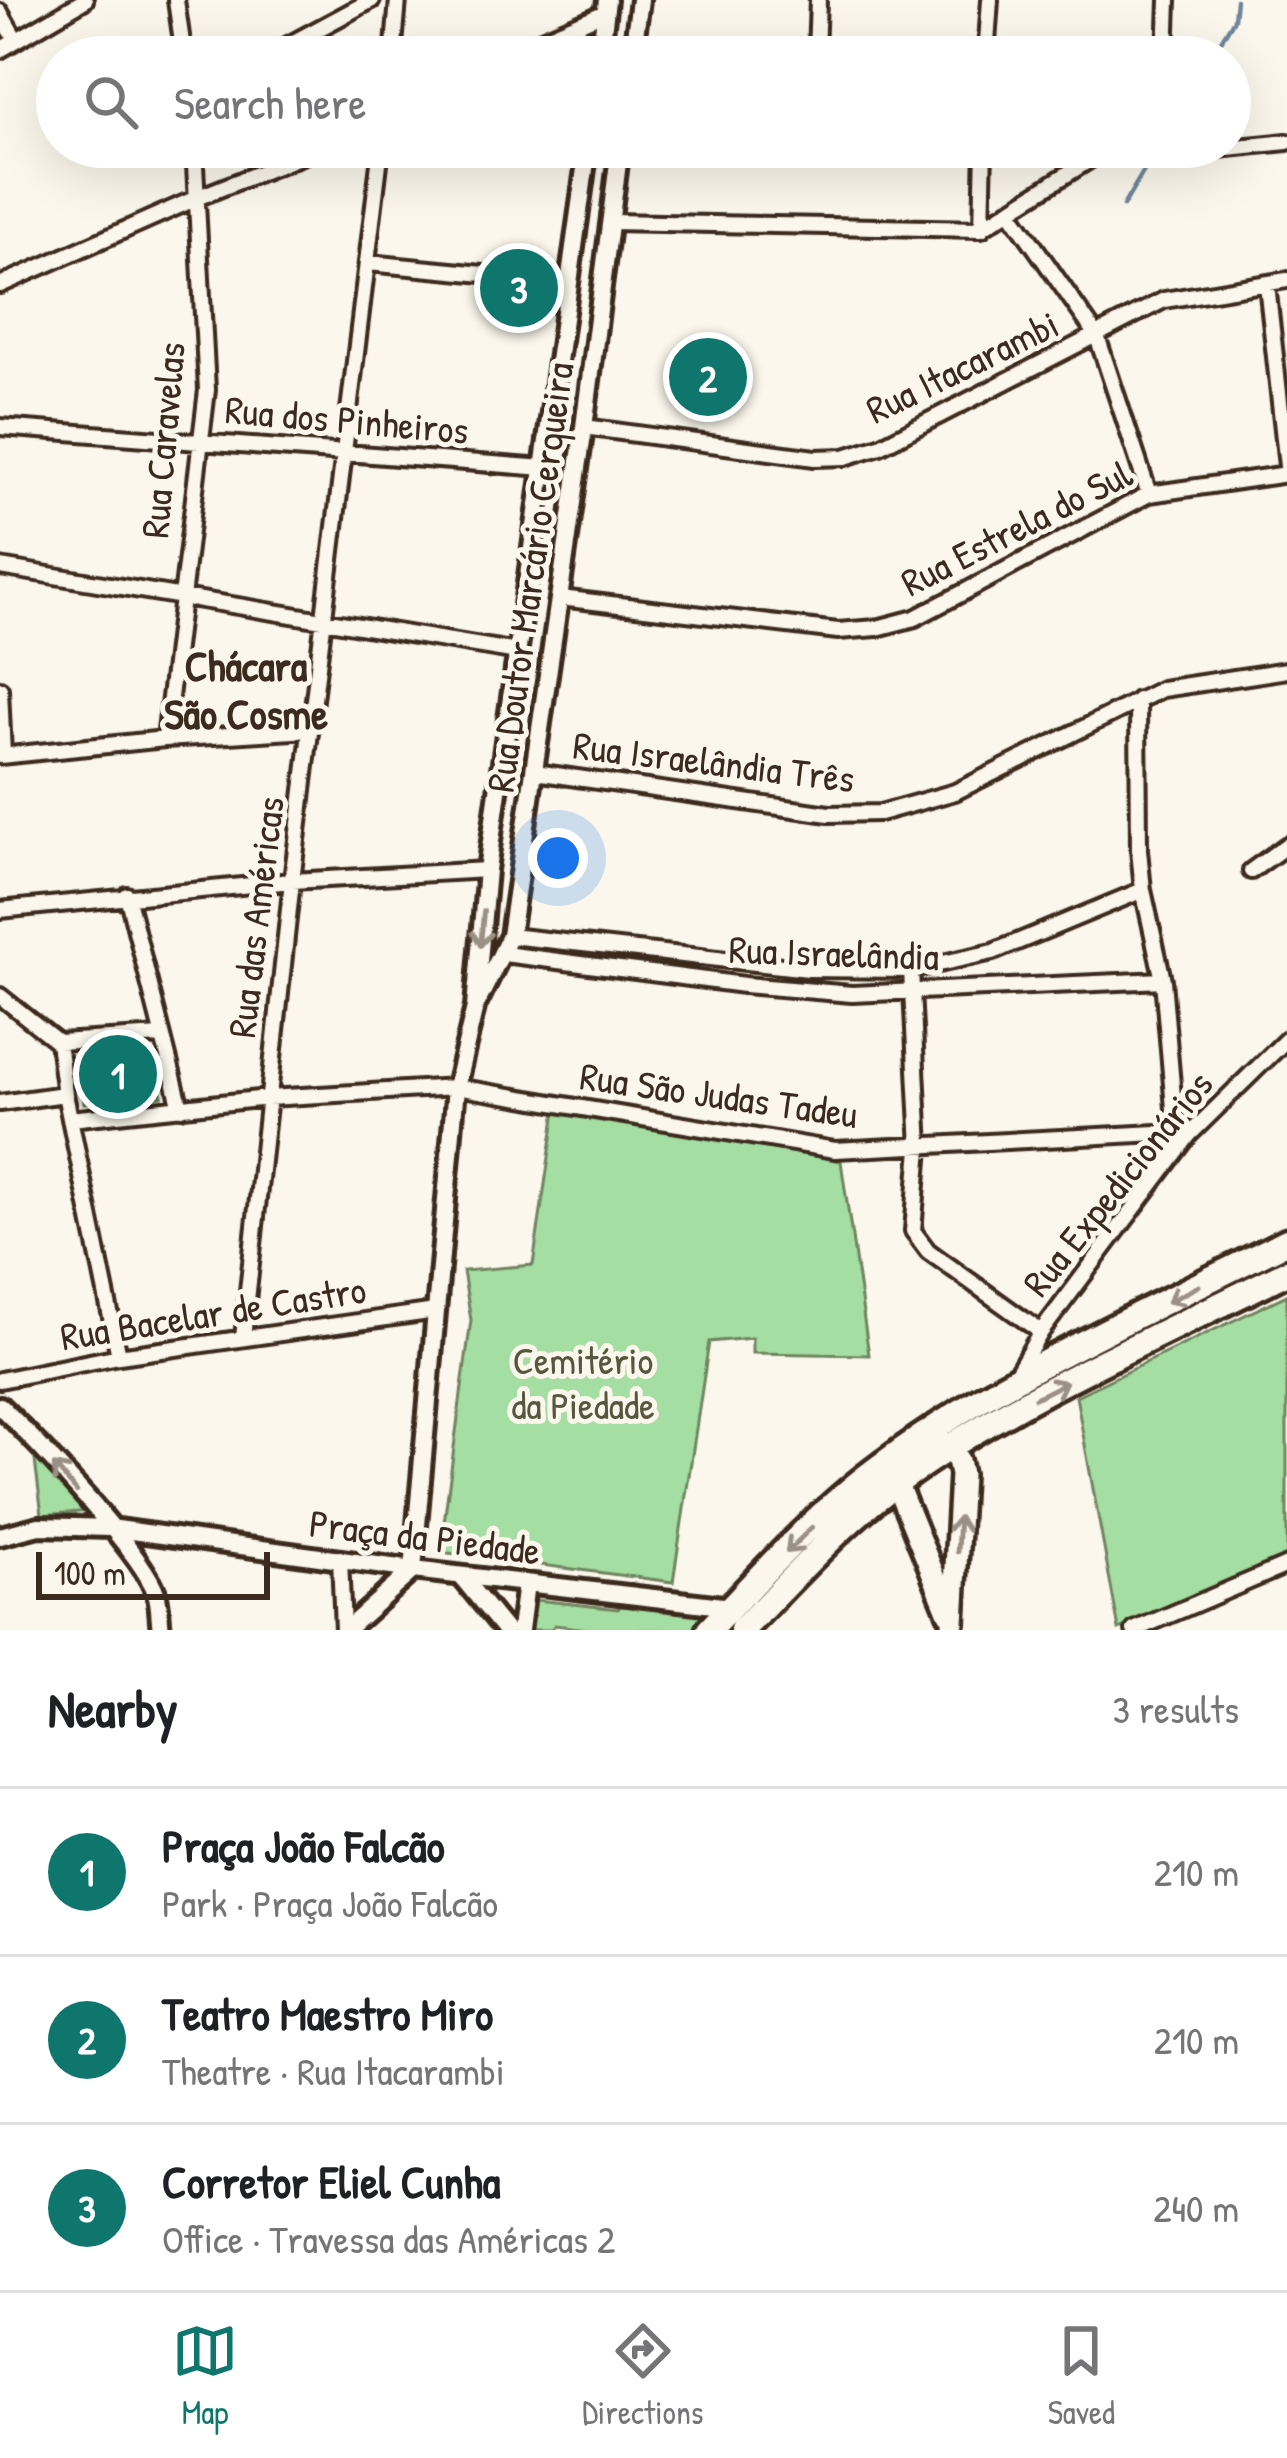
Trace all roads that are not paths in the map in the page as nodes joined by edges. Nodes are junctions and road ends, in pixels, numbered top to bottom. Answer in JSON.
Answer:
{"nodes":[{"id":1,"x":85,"y":0,"type":"edge"},
{"id":2,"x":176,"y":0,"type":"edge"},
{"id":3,"x":372,"y":0,"type":"edge"},
{"id":4,"x":398,"y":0,"type":"edge"},
{"id":5,"x":640,"y":0,"type":"edge"},
{"id":6,"x":818,"y":0,"type":"edge"},
{"id":7,"x":990,"y":0,"type":"edge"},
{"id":8,"x":1168,"y":0,"type":"edge"},
{"id":9,"x":607,"y":6,"type":"edge"},
{"id":10,"x":0,"y":11,"type":"edge"},
{"id":11,"x":181,"y":36,"type":"edge"},
{"id":12,"x":305,"y":36,"type":"edge"},
{"id":13,"x":395,"y":36,"type":"edge"},
{"id":14,"x":543,"y":36,"type":"edge"},
{"id":15,"x":603,"y":36,"type":"edge"},
{"id":16,"x":634,"y":36,"type":"edge"},
{"id":17,"x":817,"y":36,"type":"edge"},
{"id":18,"x":987,"y":36,"type":"edge"},
{"id":19,"x":1167,"y":36,"type":"edge"},
{"id":20,"x":16,"y":40,"type":"junction"},
{"id":21,"x":0,"y":50,"type":"edge"},
{"id":22,"x":1287,"y":142,"type":"edge"},
{"id":23,"x":1251,"y":146,"type":"edge"},
{"id":24,"x":196,"y":168,"type":"edge"},
{"id":25,"x":270,"y":168,"type":"edge"},
{"id":26,"x":379,"y":168,"type":"edge"},
{"id":27,"x":585,"y":168,"type":"edge"},
{"id":28,"x":617,"y":168,"type":"edge"},
{"id":29,"x":983,"y":168,"type":"edge"},
{"id":30,"x":1077,"y":168,"type":"edge"},
{"id":31,"x":199,"y":196,"type":"junction"},
{"id":32,"x":1010,"y":210,"type":"junction"},
{"id":33,"x":611,"y":222,"type":"junction"},
{"id":34,"x":982,"y":229,"type":"junction"},
{"id":35,"x":573,"y":254,"type":"junction"},
{"id":36,"x":368,"y":263,"type":"junction"},
{"id":37,"x":605,"y":263,"type":"junction"},
{"id":38,"x":1287,"y":280,"type":"edge"},
{"id":39,"x":568,"y":283,"type":"junction"},
{"id":40,"x":1267,"y":284,"type":"junction"},
{"id":41,"x":0,"y":285,"type":"edge"},
{"id":42,"x":565,"y":304,"type":"junction"},
{"id":43,"x":599,"y":308,"type":"junction"},
{"id":44,"x":1097,"y":336,"type":"junction"},
{"id":45,"x":0,"y":427,"type":"edge"},
{"id":46,"x":584,"y":427,"type":"junction"},
{"id":47,"x":199,"y":440,"type":"junction"},
{"id":48,"x":344,"y":454,"type":"junction"},
{"id":49,"x":544,"y":468,"type":"junction"},
{"id":50,"x":1287,"y":470,"type":"edge"},
{"id":51,"x":1149,"y":494,"type":"junction"},
{"id":52,"x":0,"y":567,"type":"edge"},
{"id":53,"x":180,"y":597,"type":"junction"},
{"id":54,"x":560,"y":598,"type":"junction"},
{"id":55,"x":325,"y":621,"type":"junction"},
{"id":56,"x":518,"y":652,"type":"junction"},
{"id":57,"x":1287,"y":670,"type":"edge"},
{"id":58,"x":0,"y":689,"type":"edge"},
{"id":59,"x":1138,"y":700,"type":"junction"},
{"id":60,"x":310,"y":730,"type":"junction"},
{"id":61,"x":165,"y":739,"type":"junction"},
{"id":62,"x":2,"y":756,"type":"edge"},
{"id":63,"x":535,"y":772,"type":"junction"},
{"id":64,"x":1287,"y":845,"type":"edge"},
{"id":65,"x":487,"y":870,"type":"junction"},
{"id":66,"x":1251,"y":871,"type":"dead end"},
{"id":67,"x":292,"y":880,"type":"junction"},
{"id":68,"x":1143,"y":890,"type":"junction"},
{"id":69,"x":127,"y":895,"type":"junction"},
{"id":70,"x":0,"y":910,"type":"edge"},
{"id":71,"x":507,"y":945,"type":"junction"},
{"id":72,"x":911,"y":970,"type":"junction"},
{"id":73,"x":1163,"y":980,"type":"junction"},
{"id":74,"x":911,"y":992,"type":"junction"},
{"id":75,"x":0,"y":996,"type":"edge"},
{"id":76,"x":475,"y":1007,"type":"junction"},
{"id":77,"x":162,"y":1036,"type":"junction"},
{"id":78,"x":1287,"y":1039,"type":"edge"},
{"id":79,"x":58,"y":1042,"type":"junction"},
{"id":80,"x":456,"y":1087,"type":"junction"},
{"id":81,"x":65,"y":1094,"type":"junction"},
{"id":82,"x":268,"y":1098,"type":"junction"},
{"id":83,"x":0,"y":1103,"type":"edge"},
{"id":84,"x":181,"y":1108,"type":"junction"},
{"id":85,"x":70,"y":1119,"type":"junction"},
{"id":86,"x":1183,"y":1133,"type":"junction"},
{"id":87,"x":920,"y":1148,"type":"junction"},
{"id":88,"x":1287,"y":1241,"type":"edge"},
{"id":89,"x":1287,"y":1272,"type":"edge"},
{"id":90,"x":436,"y":1311,"type":"junction"},
{"id":91,"x":1041,"y":1332,"type":"junction"},
{"id":92,"x":243,"y":1338,"type":"junction"},
{"id":93,"x":119,"y":1356,"type":"junction"},
{"id":94,"x":0,"y":1380,"type":"edge"},
{"id":95,"x":1012,"y":1380,"type":"junction"},
{"id":96,"x":0,"y":1406,"type":"edge"},
{"id":97,"x":928,"y":1432,"type":"junction"},
{"id":98,"x":950,"y":1447,"type":"junction"},
{"id":99,"x":892,"y":1472,"type":"junction"},
{"id":100,"x":110,"y":1528,"type":"junction"},
{"id":101,"x":0,"y":1536,"type":"edge"},
{"id":102,"x":340,"y":1558,"type":"junction"},
{"id":103,"x":1287,"y":1565,"type":"edge"},
{"id":104,"x":413,"y":1570,"type":"junction"},
{"id":105,"x":461,"y":1576,"type":"junction"},
{"id":106,"x":526,"y":1583,"type":"junction"},
{"id":107,"x":736,"y":1618,"type":"edge"},
{"id":108,"x":955,"y":1627,"type":"edge"},
{"id":109,"x":161,"y":1630,"type":"edge"},
{"id":110,"x":345,"y":1630,"type":"edge"},
{"id":111,"x":505,"y":1630,"type":"edge"},
{"id":112,"x":520,"y":1630,"type":"edge"},
{"id":113,"x":709,"y":1630,"type":"edge"},
{"id":114,"x":1134,"y":1630,"type":"edge"}],
"edges":[{"from":1,"to":20,"type":"street"},
{"from":2,"to":11,"type":"street"},
{"from":3,"to":12,"type":"street"},
{"from":4,"to":13,"type":"street"},
{"from":5,"to":16,"type":"street"},
{"from":6,"to":17,"type":"street"},
{"from":7,"to":18,"type":"street"},
{"from":8,"to":19,"type":"street"},
{"from":9,"to":14,"type":"street"},
{"from":9,"to":15,"type":"street"},
{"from":10,"to":20,"type":"street"},
{"from":20,"to":21,"type":"street"},
{"from":22,"to":23,"type":"street"},
{"from":24,"to":31,"type":"street","name":"Rua Caravelas"},
{"from":25,"to":31,"type":"street"},
{"from":26,"to":36,"type":"street","name":"Rua das Américas"},
{"from":27,"to":35,"type":"street","name":"Rua Doutor Marcário Cerqueira"},
{"from":28,"to":33,"type":"street","name":"Rua Doutor Marcário Cerqueira"},
{"from":29,"to":34,"type":"street"},
{"from":30,"to":32,"type":"street"},
{"from":31,"to":41,"type":"street"},
{"from":31,"to":47,"type":"street","name":"Rua Caravelas"},
{"from":32,"to":34,"type":"street"},
{"from":32,"to":44,"type":"street"},
{"from":33,"to":34,"type":"street"},
{"from":33,"to":37,"type":"street","name":"Rua Doutor Marcário Cerqueira"},
{"from":35,"to":37,"type":"street"},
{"from":35,"to":39,"type":"street","name":"Rua Doutor Marcário Cerqueira"},
{"from":36,"to":39,"type":"street"},
{"from":36,"to":48,"type":"street","name":"Rua das Américas"},
{"from":37,"to":43,"type":"street","name":"Rua Doutor Marcário Cerqueira"},
{"from":38,"to":40,"type":"street","name":"Rua Itacarambi"},
{"from":39,"to":42,"type":"street","name":"Rua Doutor Marcário Cerqueira"},
{"from":40,"to":44,"type":"street","name":"Rua Itacarambi"},
{"from":40,"to":50,"type":"street"},
{"from":42,"to":43,"type":"street"},
{"from":42,"to":49,"type":"street","name":"Rua Doutor Marcário Cerqueira"},
{"from":43,"to":46,"type":"street","name":"Rua Doutor Marcário Cerqueira"},
{"from":44,"to":46,"type":"street","name":"Rua Itacarambi"},
{"from":44,"to":51,"type":"street"},
{"from":45,"to":47,"type":"street","name":"Rua dos Pinheiros"},
{"from":46,"to":54,"type":"street","name":"Rua Doutor Marcário Cerqueira"},
{"from":47,"to":48,"type":"street","name":"Rua dos Pinheiros"},
{"from":47,"to":53,"type":"street","name":"Rua Caravelas"},
{"from":48,"to":49,"type":"street","name":"Rua dos Pinheiros"},
{"from":48,"to":55,"type":"street","name":"Rua das Américas"},
{"from":49,"to":56,"type":"street","name":"Rua Doutor Marcário Cerqueira"},
{"from":50,"to":51,"type":"street","name":"Rua Estrela do Sul"},
{"from":51,"to":54,"type":"street","name":"Rua Estrela do Sul"},
{"from":52,"to":53,"type":"street"},
{"from":53,"to":55,"type":"street"},
{"from":53,"to":61,"type":"street","name":"Rua Caravelas"},
{"from":54,"to":63,"type":"street","name":"Rua Doutor Marcário Cerqueira"},
{"from":55,"to":56,"type":"street"},
{"from":55,"to":60,"type":"street","name":"Rua das Américas"},
{"from":56,"to":65,"type":"street","name":"Rua Doutor Marcário Cerqueira"},
{"from":57,"to":59,"type":"street","name":"Rua Israelândia Três"},
{"from":58,"to":62,"type":"street"},
{"from":59,"to":63,"type":"street","name":"Rua Israelândia Três"},
{"from":59,"to":68,"type":"street"},
{"from":60,"to":61,"type":"street"},
{"from":60,"to":67,"type":"street","name":"Rua das Américas"},
{"from":61,"to":62,"type":"street"},
{"from":63,"to":71,"type":"street","name":"Rua Doutor Marcário Cerqueira"},
{"from":64,"to":66,"type":"street"},
{"from":65,"to":67,"type":"street"},
{"from":65,"to":76,"type":"street","name":"Rua Doutor Marcário Cerqueira","one_way":true},
{"from":67,"to":69,"type":"street"},
{"from":67,"to":82,"type":"street","name":"Rua das Américas"},
{"from":68,"to":72,"type":"street"},
{"from":68,"to":73,"type":"street"},
{"from":69,"to":70,"type":"street"},
{"from":69,"to":77,"type":"street"},
{"from":71,"to":72,"type":"street"},
{"from":71,"to":74,"type":"street","name":"Rua Israelândia"},
{"from":71,"to":76,"type":"street","name":"Rua Doutor Marcário Cerqueira"},
{"from":72,"to":74,"type":"street"},
{"from":73,"to":74,"type":"street","name":"Rua Israelândia"},
{"from":73,"to":86,"type":"street"},
{"from":74,"to":87,"type":"street"},
{"from":75,"to":79,"type":"street"},
{"from":76,"to":80,"type":"street","name":"Rua Doutor Marcário Cerqueira"},
{"from":77,"to":79,"type":"street"},
{"from":77,"to":84,"type":"street"},
{"from":78,"to":86,"type":"street","name":"Rua Expedicionários"},
{"from":79,"to":81,"type":"street"},
{"from":80,"to":82,"type":"street","name":"Rua São Judas Tadeu"},
{"from":80,"to":87,"type":"street","name":"Rua São Judas Tadeu"},
{"from":80,"to":90,"type":"street","name":"Rua Doutor Marcário Cerqueira"},
{"from":81,"to":83,"type":"street"},
{"from":81,"to":85,"type":"street"},
{"from":82,"to":84,"type":"street","name":"Rua São Judas Tadeu"},
{"from":82,"to":92,"type":"street","name":"Rua das Américas"},
{"from":84,"to":85,"type":"street","name":"Rua São Judas Tadeu"},
{"from":85,"to":93,"type":"street"},
{"from":86,"to":87,"type":"street","name":"Rua São Judas Tadeu"},
{"from":86,"to":91,"type":"street","name":"Rua Expedicionários"},
{"from":87,"to":91,"type":"street"},
{"from":88,"to":95,"type":"highway","one_way":true},
{"from":98,"to":89,"type":"highway","one_way":true},
{"from":90,"to":92,"type":"street","name":"Rua Bacelar de Castro"},
{"from":90,"to":104,"type":"street","name":"Rua Doutor Marcário Cerqueira"},
{"from":91,"to":95,"type":"street","name":"Rua Expedicionários"},
{"from":92,"to":93,"type":"street","name":"Rua Bacelar de Castro"},
{"from":93,"to":94,"type":"street","name":"Rua Bacelar de Castro"},
{"from":95,"to":97,"type":"highway"},
{"from":100,"to":96,"type":"street","one_way":true},
{"from":97,"to":98,"type":"main road"},
{"from":97,"to":99,"type":"highway"},
{"from":98,"to":99,"type":"highway"},
{"from":108,"to":98,"type":"main road","one_way":true},
{"from":99,"to":107,"type":"highway"},
{"from":99,"to":108,"type":"main road"},
{"from":100,"to":101,"type":"street","name":"Praça da Piedade"},
{"from":100,"to":102,"type":"street","name":"Praça da Piedade"},
{"from":100,"to":109,"type":"street"},
{"from":102,"to":104,"type":"street","name":"Praça da Piedade"},
{"from":102,"to":110,"type":"street"},
{"from":103,"to":114,"type":"street"},
{"from":104,"to":105,"type":"street","name":"Praça da Piedade"},
{"from":104,"to":110,"type":"street"},
{"from":105,"to":106,"type":"street","name":"Praça da Piedade"},
{"from":105,"to":111,"type":"street"},
{"from":106,"to":107,"type":"street","name":"Praça da Piedade"},
{"from":106,"to":112,"type":"street"},
{"from":107,"to":113,"type":"highway"}]}
